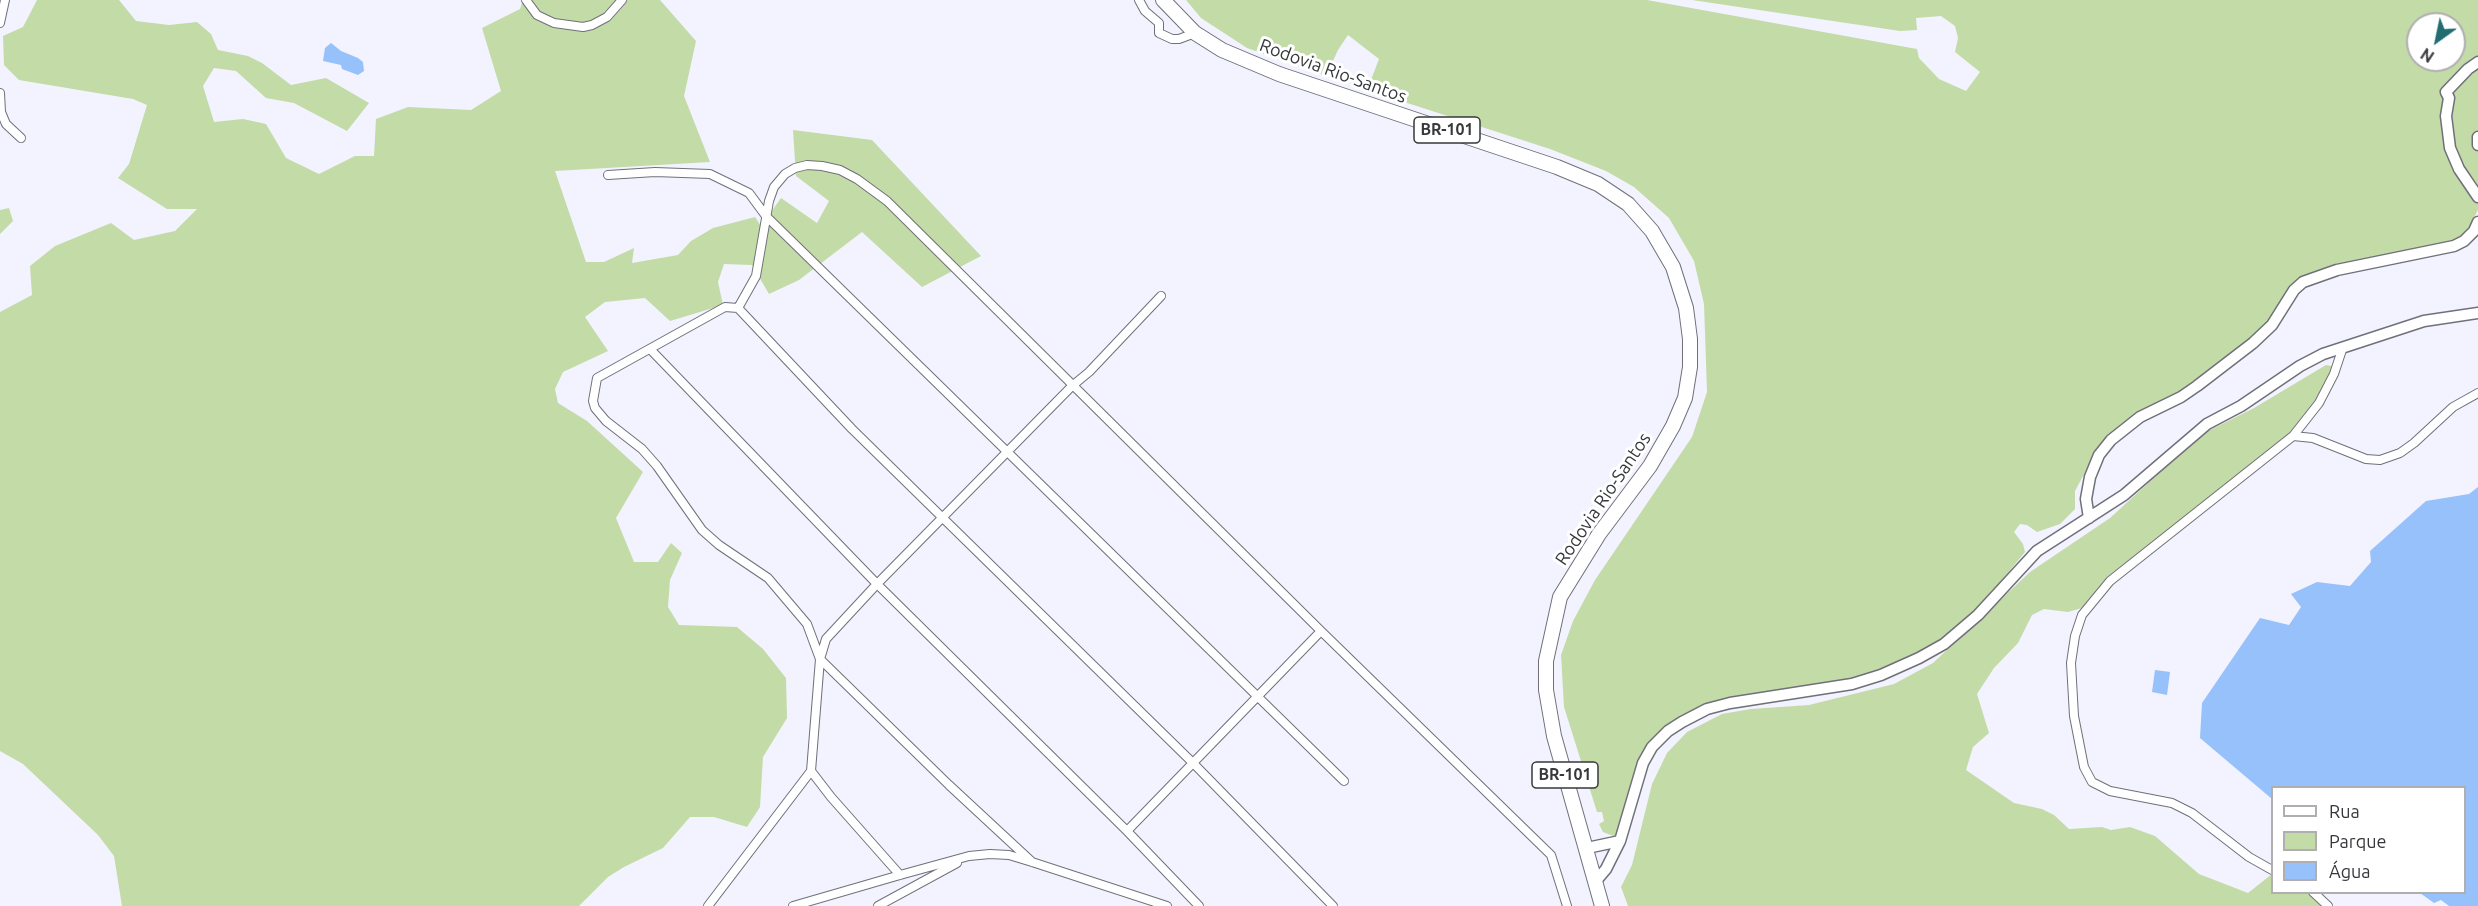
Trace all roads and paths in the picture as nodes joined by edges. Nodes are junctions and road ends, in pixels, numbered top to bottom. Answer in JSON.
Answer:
{"nodes":[{"id":1,"x":5,"y":0,"type":"edge"},
{"id":2,"x":526,"y":0,"type":"edge"},
{"id":3,"x":622,"y":0,"type":"edge"},
{"id":4,"x":1139,"y":0,"type":"edge"},
{"id":5,"x":1163,"y":0,"type":"edge"},
{"id":6,"x":0,"y":23,"type":"edge"},
{"id":7,"x":1195,"y":33,"type":"junction"},
{"id":8,"x":2478,"y":62,"type":"edge"},
{"id":9,"x":0,"y":93,"type":"edge"},
{"id":10,"x":2478,"y":137,"type":"edge"},
{"id":11,"x":21,"y":138,"type":"dead end"},
{"id":12,"x":2478,"y":145,"type":"edge"},
{"id":13,"x":608,"y":175,"type":"dead end"},
{"id":14,"x":2478,"y":197,"type":"edge"},
{"id":15,"x":766,"y":216,"type":"junction"},
{"id":16,"x":2478,"y":222,"type":"edge"},
{"id":17,"x":1161,"y":296,"type":"dead end"},
{"id":18,"x":738,"y":308,"type":"junction"},
{"id":19,"x":2478,"y":313,"type":"edge"},
{"id":20,"x":650,"y":349,"type":"junction"},
{"id":21,"x":2342,"y":350,"type":"junction"},
{"id":22,"x":1072,"y":386,"type":"junction"},
{"id":23,"x":2478,"y":393,"type":"edge"},
{"id":24,"x":2293,"y":436,"type":"junction"},
{"id":25,"x":1007,"y":453,"type":"junction"},
{"id":26,"x":2089,"y":518,"type":"junction"},
{"id":27,"x":943,"y":519,"type":"junction"},
{"id":28,"x":877,"y":584,"type":"junction"},
{"id":29,"x":1321,"y":631,"type":"junction"},
{"id":30,"x":820,"y":659,"type":"junction"},
{"id":31,"x":1259,"y":697,"type":"junction"},
{"id":32,"x":1194,"y":764,"type":"junction"},
{"id":33,"x":811,"y":771,"type":"junction"},
{"id":34,"x":1344,"y":781,"type":"dead end"},
{"id":35,"x":1127,"y":831,"type":"junction"},
{"id":36,"x":1620,"y":841,"type":"junction"},
{"id":37,"x":1587,"y":848,"type":"junction"},
{"id":38,"x":969,"y":856,"type":"junction"},
{"id":39,"x":1032,"y":862,"type":"junction"},
{"id":40,"x":2271,"y":869,"type":"edge"},
{"id":41,"x":900,"y":875,"type":"junction"},
{"id":42,"x":1595,"y":882,"type":"junction"},
{"id":43,"x":2315,"y":894,"type":"edge"},
{"id":44,"x":708,"y":906,"type":"edge"},
{"id":45,"x":793,"y":906,"type":"edge"},
{"id":46,"x":878,"y":906,"type":"edge"},
{"id":47,"x":1167,"y":906,"type":"edge"},
{"id":48,"x":1199,"y":906,"type":"edge"},
{"id":49,"x":1333,"y":906,"type":"edge"},
{"id":50,"x":1567,"y":906,"type":"edge"},
{"id":51,"x":1602,"y":906,"type":"edge"},
{"id":52,"x":2328,"y":906,"type":"edge"}],
"edges":[{"from":1,"to":6,"type":"street"},
{"from":2,"to":3,"type":"street"},
{"from":4,"to":7,"type":"street"},
{"from":5,"to":7,"type":"highway","name":"Rodovia Rio-Santos","number":"BR-101"},
{"from":7,"to":37,"type":"highway","name":"Rodovia Rio-Santos","number":"BR-101"},
{"from":8,"to":14,"type":"street"},
{"from":9,"to":11,"type":"street"},
{"from":10,"to":12,"type":"street"},
{"from":13,"to":15,"type":"street"},
{"from":15,"to":18,"type":"street"},
{"from":15,"to":22,"type":"street"},
{"from":15,"to":25,"type":"street"},
{"from":16,"to":26,"type":"street"},
{"from":17,"to":22,"type":"street"},
{"from":18,"to":20,"type":"street"},
{"from":18,"to":27,"type":"street"},
{"from":19,"to":21,"type":"street"},
{"from":20,"to":28,"type":"street"},
{"from":20,"to":30,"type":"street"},
{"from":21,"to":24,"type":"street"},
{"from":21,"to":26,"type":"street"},
{"from":22,"to":25,"type":"street"},
{"from":22,"to":29,"type":"street"},
{"from":23,"to":24,"type":"street"},
{"from":24,"to":40,"type":"street"},
{"from":25,"to":27,"type":"street"},
{"from":25,"to":31,"type":"street"},
{"from":26,"to":36,"type":"street"},
{"from":27,"to":28,"type":"street"},
{"from":27,"to":32,"type":"street"},
{"from":28,"to":30,"type":"street"},
{"from":28,"to":35,"type":"street"},
{"from":29,"to":31,"type":"street"},
{"from":29,"to":50,"type":"street"},
{"from":30,"to":33,"type":"street"},
{"from":30,"to":39,"type":"street"},
{"from":31,"to":32,"type":"street"},
{"from":31,"to":34,"type":"street"},
{"from":32,"to":35,"type":"street"},
{"from":32,"to":49,"type":"street"},
{"from":33,"to":41,"type":"street"},
{"from":33,"to":44,"type":"street"},
{"from":35,"to":48,"type":"street"},
{"from":36,"to":37,"type":"street"},
{"from":36,"to":42,"type":"street"},
{"from":37,"to":42,"type":"highway","name":"Rodovia Rio-Santos","number":"BR-101"},
{"from":38,"to":39,"type":"street"},
{"from":38,"to":41,"type":"street"},
{"from":38,"to":46,"type":"street"},
{"from":39,"to":47,"type":"street"},
{"from":41,"to":45,"type":"street"},
{"from":42,"to":51,"type":"highway","name":"Rodovia Rio-Santos","number":"BR-101"},
{"from":43,"to":52,"type":"street"}]}
